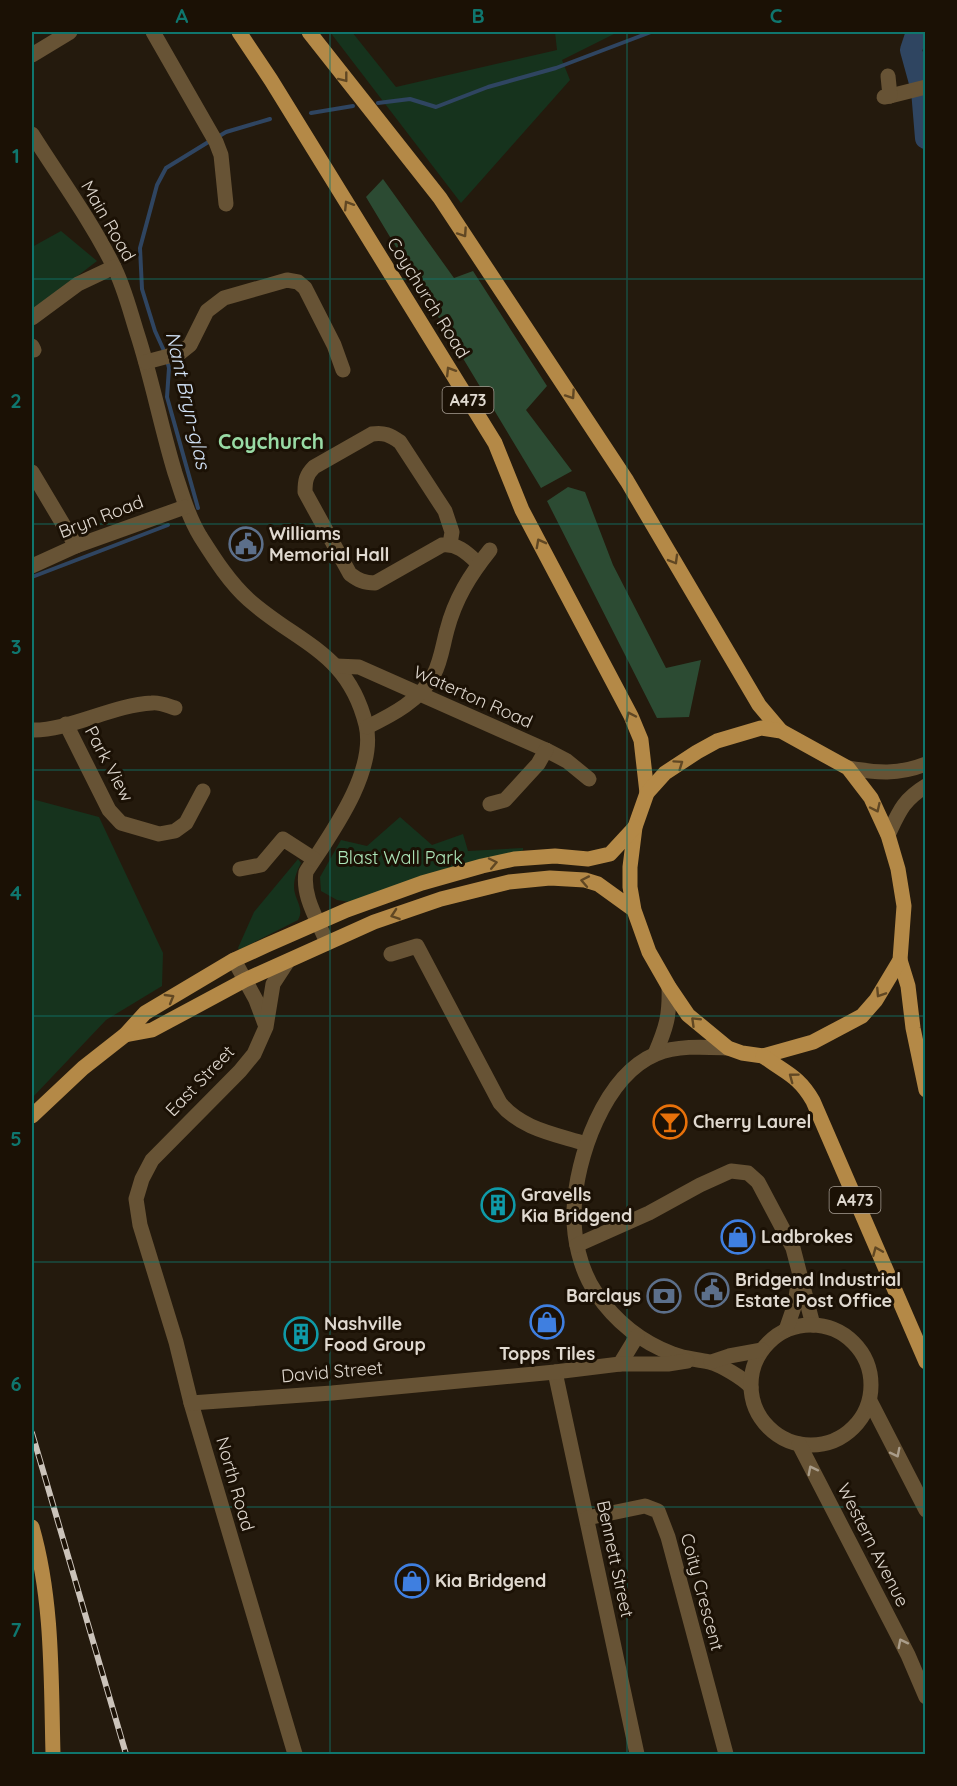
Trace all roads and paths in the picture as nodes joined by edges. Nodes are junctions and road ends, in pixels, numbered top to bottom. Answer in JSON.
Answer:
{"nodes":[{"id":1,"x":70,"y":32,"type":"edge"},
{"id":2,"x":153,"y":32,"type":"edge"},
{"id":3,"x":238,"y":32,"type":"edge"},
{"id":4,"x":309,"y":32,"type":"edge"},
{"id":5,"x":32,"y":55,"type":"edge"},
{"id":6,"x":888,"y":76,"type":"dead end"},
{"id":7,"x":926,"y":87,"type":"edge"},
{"id":8,"x":32,"y":134,"type":"edge"},
{"id":9,"x":226,"y":204,"type":"dead end"},
{"id":10,"x":114,"y":267,"type":"junction"},
{"id":11,"x":32,"y":318,"type":"edge"},
{"id":12,"x":146,"y":362,"type":"junction"},
{"id":13,"x":343,"y":370,"type":"dead end"},
{"id":14,"x":32,"y":472,"type":"edge"},
{"id":15,"x":185,"y":507,"type":"junction"},
{"id":16,"x":450,"y":544,"type":"junction"},
{"id":17,"x":76,"y":546,"type":"junction"},
{"id":18,"x":490,"y":550,"type":"dead end"},
{"id":19,"x":478,"y":564,"type":"junction"},
{"id":20,"x":32,"y":566,"type":"edge"},
{"id":21,"x":336,"y":666,"type":"junction"},
{"id":22,"x":418,"y":695,"type":"junction"},
{"id":23,"x":175,"y":708,"type":"dead end"},
{"id":24,"x":66,"y":724,"type":"junction"},
{"id":25,"x":367,"y":727,"type":"junction"},
{"id":26,"x":32,"y":730,"type":"edge"},
{"id":27,"x":781,"y":731,"type":"junction"},
{"id":28,"x":546,"y":750,"type":"junction"},
{"id":29,"x":926,"y":764,"type":"edge"},
{"id":30,"x":848,"y":768,"type":"junction"},
{"id":31,"x":589,"y":779,"type":"dead end"},
{"id":32,"x":926,"y":786,"type":"edge"},
{"id":33,"x":203,"y":791,"type":"dead end"},
{"id":34,"x":647,"y":793,"type":"junction"},
{"id":35,"x":490,"y":804,"type":"dead end"},
{"id":36,"x":635,"y":827,"type":"junction"},
{"id":37,"x":888,"y":835,"type":"junction"},
{"id":38,"x":314,"y":860,"type":"junction"},
{"id":39,"x":240,"y":869,"type":"dead end"},
{"id":40,"x":634,"y":910,"type":"junction"},
{"id":41,"x":319,"y":922,"type":"junction"},
{"id":42,"x":327,"y":943,"type":"junction"},
{"id":43,"x":391,"y":954,"type":"dead end"},
{"id":44,"x":234,"y":960,"type":"junction"},
{"id":45,"x":900,"y":960,"type":"junction"},
{"id":46,"x":288,"y":961,"type":"junction"},
{"id":47,"x":245,"y":980,"type":"junction"},
{"id":48,"x":669,"y":987,"type":"junction"},
{"id":49,"x":266,"y":1027,"type":"junction"},
{"id":50,"x":125,"y":1035,"type":"junction"},
{"id":51,"x":728,"y":1048,"type":"junction"},
{"id":52,"x":655,"y":1054,"type":"junction"},
{"id":53,"x":763,"y":1056,"type":"junction"},
{"id":54,"x":926,"y":1090,"type":"edge"},
{"id":55,"x":32,"y":1116,"type":"edge"},
{"id":56,"x":586,"y":1144,"type":"junction"},
{"id":57,"x":140,"y":1225,"type":"joint"},
{"id":58,"x":577,"y":1245,"type":"junction"},
{"id":59,"x":800,"y":1271,"type":"junction"},
{"id":60,"x":813,"y":1325,"type":"junction"},
{"id":61,"x":786,"y":1330,"type":"junction"},
{"id":62,"x":637,"y":1336,"type":"junction"},
{"id":63,"x":762,"y":1350,"type":"junction"},
{"id":64,"x":693,"y":1360,"type":"junction"},
{"id":65,"x":711,"y":1362,"type":"junction"},
{"id":66,"x":926,"y":1362,"type":"edge"},
{"id":67,"x":620,"y":1364,"type":"junction"},
{"id":68,"x":555,"y":1372,"type":"junction"},
{"id":69,"x":751,"y":1387,"type":"junction"},
{"id":70,"x":870,"y":1401,"type":"junction"},
{"id":71,"x":191,"y":1404,"type":"junction"},
{"id":72,"x":799,"y":1444,"type":"junction"},
{"id":73,"x":926,"y":1510,"type":"edge"},
{"id":74,"x":587,"y":1518,"type":"junction"},
{"id":75,"x":32,"y":1527,"type":"edge"},
{"id":76,"x":926,"y":1697,"type":"edge"},
{"id":77,"x":53,"y":1755,"type":"edge"},
{"id":78,"x":295,"y":1755,"type":"edge"},
{"id":79,"x":637,"y":1755,"type":"edge"},
{"id":80,"x":726,"y":1755,"type":"edge"}],
"edges":[{"from":1,"to":5,"type":"street"},
{"from":2,"to":9,"type":"street"},
{"from":34,"to":3,"type":"main road","name":"Coychurch Road","number":"A473","one_way":true},
{"from":4,"to":27,"type":"main road","one_way":true},
{"from":6,"to":7,"type":"street"},
{"from":8,"to":10,"type":"street","name":"Main Road"},
{"from":10,"to":11,"type":"street"},
{"from":10,"to":12,"type":"street","name":"Main Road"},
{"from":12,"to":13,"type":"street"},
{"from":12,"to":15,"type":"street","name":"Main Road"},
{"from":14,"to":17,"type":"street"},
{"from":15,"to":17,"type":"street","name":"Bryn Road"},
{"from":15,"to":21,"type":"street","name":"Main Road"},
{"from":16,"to":16,"type":"street"},
{"from":16,"to":19,"type":"street"},
{"from":17,"to":20,"type":"street","name":"Bryn Road"},
{"from":18,"to":19,"type":"street"},
{"from":19,"to":22,"type":"street"},
{"from":21,"to":22,"type":"street","name":"Waterton Road"},
{"from":21,"to":25,"type":"street","name":"Main Road"},
{"from":22,"to":25,"type":"street"},
{"from":22,"to":28,"type":"street","name":"Waterton Road"},
{"from":23,"to":24,"type":"street"},
{"from":24,"to":26,"type":"street"},
{"from":24,"to":33,"type":"street","name":"Park View"},
{"from":25,"to":38,"type":"street"},
{"from":27,"to":30,"type":"main road"},
{"from":34,"to":27,"type":"main road","one_way":true},
{"from":28,"to":31,"type":"street","name":"Waterton Road"},
{"from":28,"to":35,"type":"street"},
{"from":29,"to":30,"type":"street"},
{"from":30,"to":37,"type":"main road","one_way":true},
{"from":32,"to":37,"type":"street"},
{"from":34,"to":36,"type":"main road"},
{"from":36,"to":40,"type":"main road"},
{"from":41,"to":36,"type":"main road","one_way":true},
{"from":37,"to":45,"type":"main road"},
{"from":38,"to":39,"type":"street"},
{"from":38,"to":41,"type":"street"},
{"from":40,"to":42,"type":"main road","one_way":true},
{"from":40,"to":48,"type":"main road"},
{"from":41,"to":42,"type":"street"},
{"from":41,"to":44,"type":"main road"},
{"from":42,"to":46,"type":"main road"},
{"from":43,"to":56,"type":"street"},
{"from":44,"to":47,"type":"street"},
{"from":50,"to":44,"type":"main road","one_way":true},
{"from":45,"to":53,"type":"main road","one_way":true},
{"from":45,"to":54,"type":"main road"},
{"from":46,"to":47,"type":"main road"},
{"from":46,"to":49,"type":"street","name":"East Street"},
{"from":47,"to":49,"type":"street"},
{"from":47,"to":50,"type":"main road"},
{"from":51,"to":48,"type":"main road","one_way":true},
{"from":48,"to":52,"type":"street"},
{"from":49,"to":57,"type":"street","name":"East Street"},
{"from":50,"to":55,"type":"main road"},
{"from":51,"to":52,"type":"street"},
{"from":51,"to":53,"type":"main road"},
{"from":52,"to":56,"type":"street"},
{"from":66,"to":53,"type":"main road","number":"A473","one_way":true},
{"from":56,"to":58,"type":"street"},
{"from":57,"to":71,"type":"street","name":"North Road"},
{"from":58,"to":59,"type":"street"},
{"from":58,"to":62,"type":"street"},
{"from":59,"to":60,"type":"street"},
{"from":59,"to":61,"type":"street"},
{"from":60,"to":61,"type":"street"},
{"from":60,"to":70,"type":"street"},
{"from":61,"to":63,"type":"street"},
{"from":62,"to":64,"type":"street"},
{"from":62,"to":67,"type":"street"},
{"from":63,"to":65,"type":"street"},
{"from":63,"to":69,"type":"street"},
{"from":64,"to":65,"type":"street"},
{"from":64,"to":67,"type":"street","name":"David Street"},
{"from":65,"to":69,"type":"street"},
{"from":67,"to":68,"type":"street","name":"David Street"},
{"from":68,"to":71,"type":"street","name":"David Street"},
{"from":68,"to":74,"type":"street","name":"Bennett Street"},
{"from":69,"to":72,"type":"street"},
{"from":70,"to":72,"type":"street"},
{"from":70,"to":73,"type":"street","one_way":true},
{"from":71,"to":78,"type":"street","name":"North Road"},
{"from":76,"to":72,"type":"street","name":"Western Avenue","one_way":true},
{"from":74,"to":79,"type":"street","name":"Bennett Street"},
{"from":74,"to":80,"type":"street","name":"Coity Crescent"},
{"from":75,"to":77,"type":"main road"}]}
